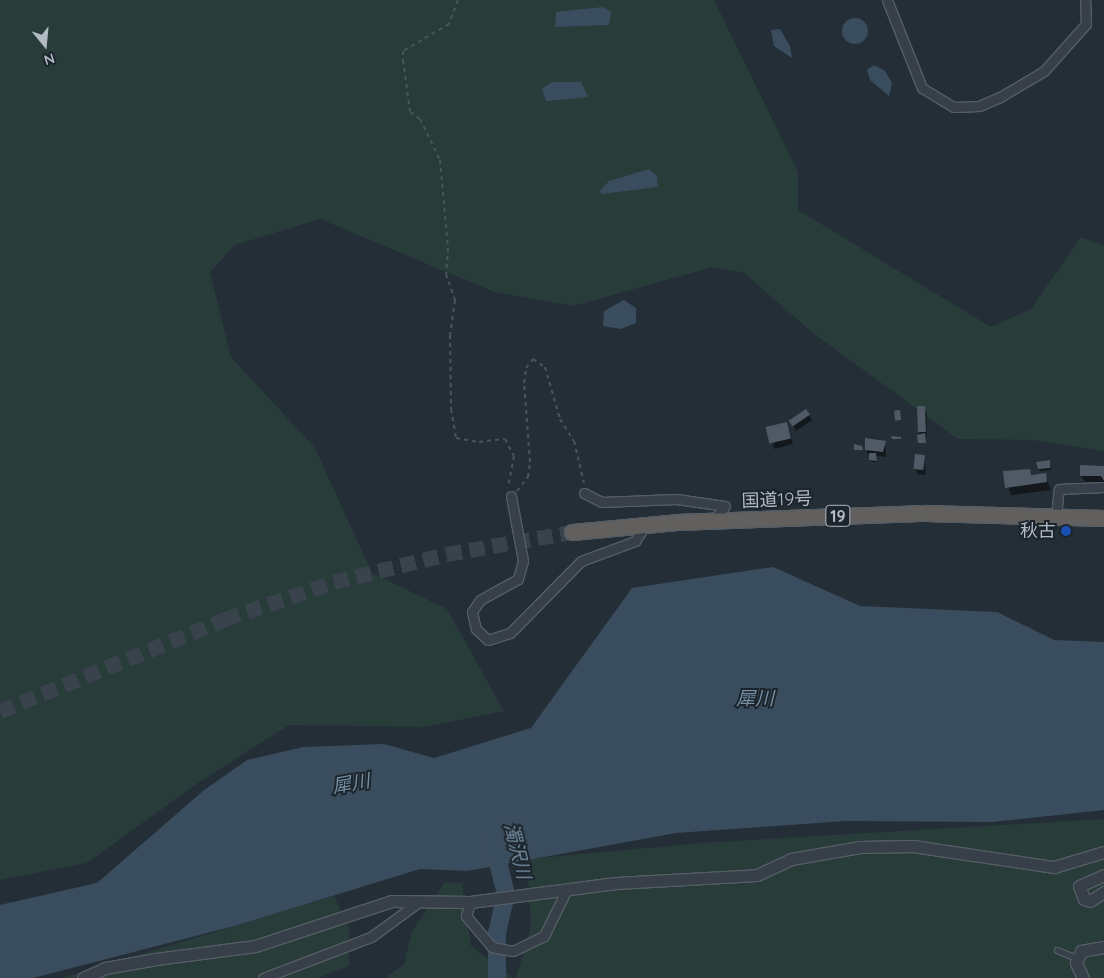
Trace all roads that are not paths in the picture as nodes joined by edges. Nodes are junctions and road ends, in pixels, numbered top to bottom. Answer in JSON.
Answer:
{"nodes":[{"id":1,"x":887,"y":0,"type":"edge"},
{"id":2,"x":1085,"y":0,"type":"edge"},
{"id":3,"x":1104,"y":487,"type":"edge"},
{"id":4,"x":584,"y":493,"type":"road end"},
{"id":5,"x":511,"y":496,"type":"road end"},
{"id":6,"x":1056,"y":516,"type":"junction"},
{"id":7,"x":1104,"y":518,"type":"edge"},
{"id":8,"x":713,"y":520,"type":"junction"},
{"id":9,"x":646,"y":524,"type":"junction"},
{"id":10,"x":572,"y":532,"type":"tunnel mouth"},
{"id":11,"x":1104,"y":852,"type":"edge"},
{"id":12,"x":1104,"y":875,"type":"edge"},
{"id":13,"x":566,"y":891,"type":"junction"},
{"id":14,"x":1104,"y":892,"type":"edge"},
{"id":15,"x":420,"y":901,"type":"junction"},
{"id":16,"x":470,"y":902,"type":"junction"},
{"id":17,"x":1104,"y":947,"type":"edge"},
{"id":18,"x":1057,"y":950,"type":"dead end"},
{"id":19,"x":1078,"y":959,"type":"junction"},
{"id":20,"x":83,"y":978,"type":"edge"},
{"id":21,"x":263,"y":978,"type":"edge"},
{"id":22,"x":1083,"y":978,"type":"edge"}],
"edges":[{"from":1,"to":2,"type":"street"},
{"from":3,"to":6,"type":"street"},
{"from":4,"to":8,"type":"street"},
{"from":5,"to":9,"type":"street"},
{"from":6,"to":7,"type":"highway","name":"国道19号","number":"19"},
{"from":6,"to":8,"type":"highway","name":"国道19号","number":"19"},
{"from":8,"to":9,"type":"highway","name":"国道19号","number":"19"},
{"from":9,"to":10,"type":"highway","name":"国道19号","number":"19"},
{"from":11,"to":13,"type":"street"},
{"from":12,"to":14,"type":"street"},
{"from":13,"to":16,"type":"street"},
{"from":13,"to":16,"type":"street"},
{"from":15,"to":16,"type":"street"},
{"from":15,"to":20,"type":"street"},
{"from":15,"to":21,"type":"street"},
{"from":17,"to":19,"type":"street"},
{"from":18,"to":19,"type":"lane"},
{"from":19,"to":22,"type":"street"}]}
